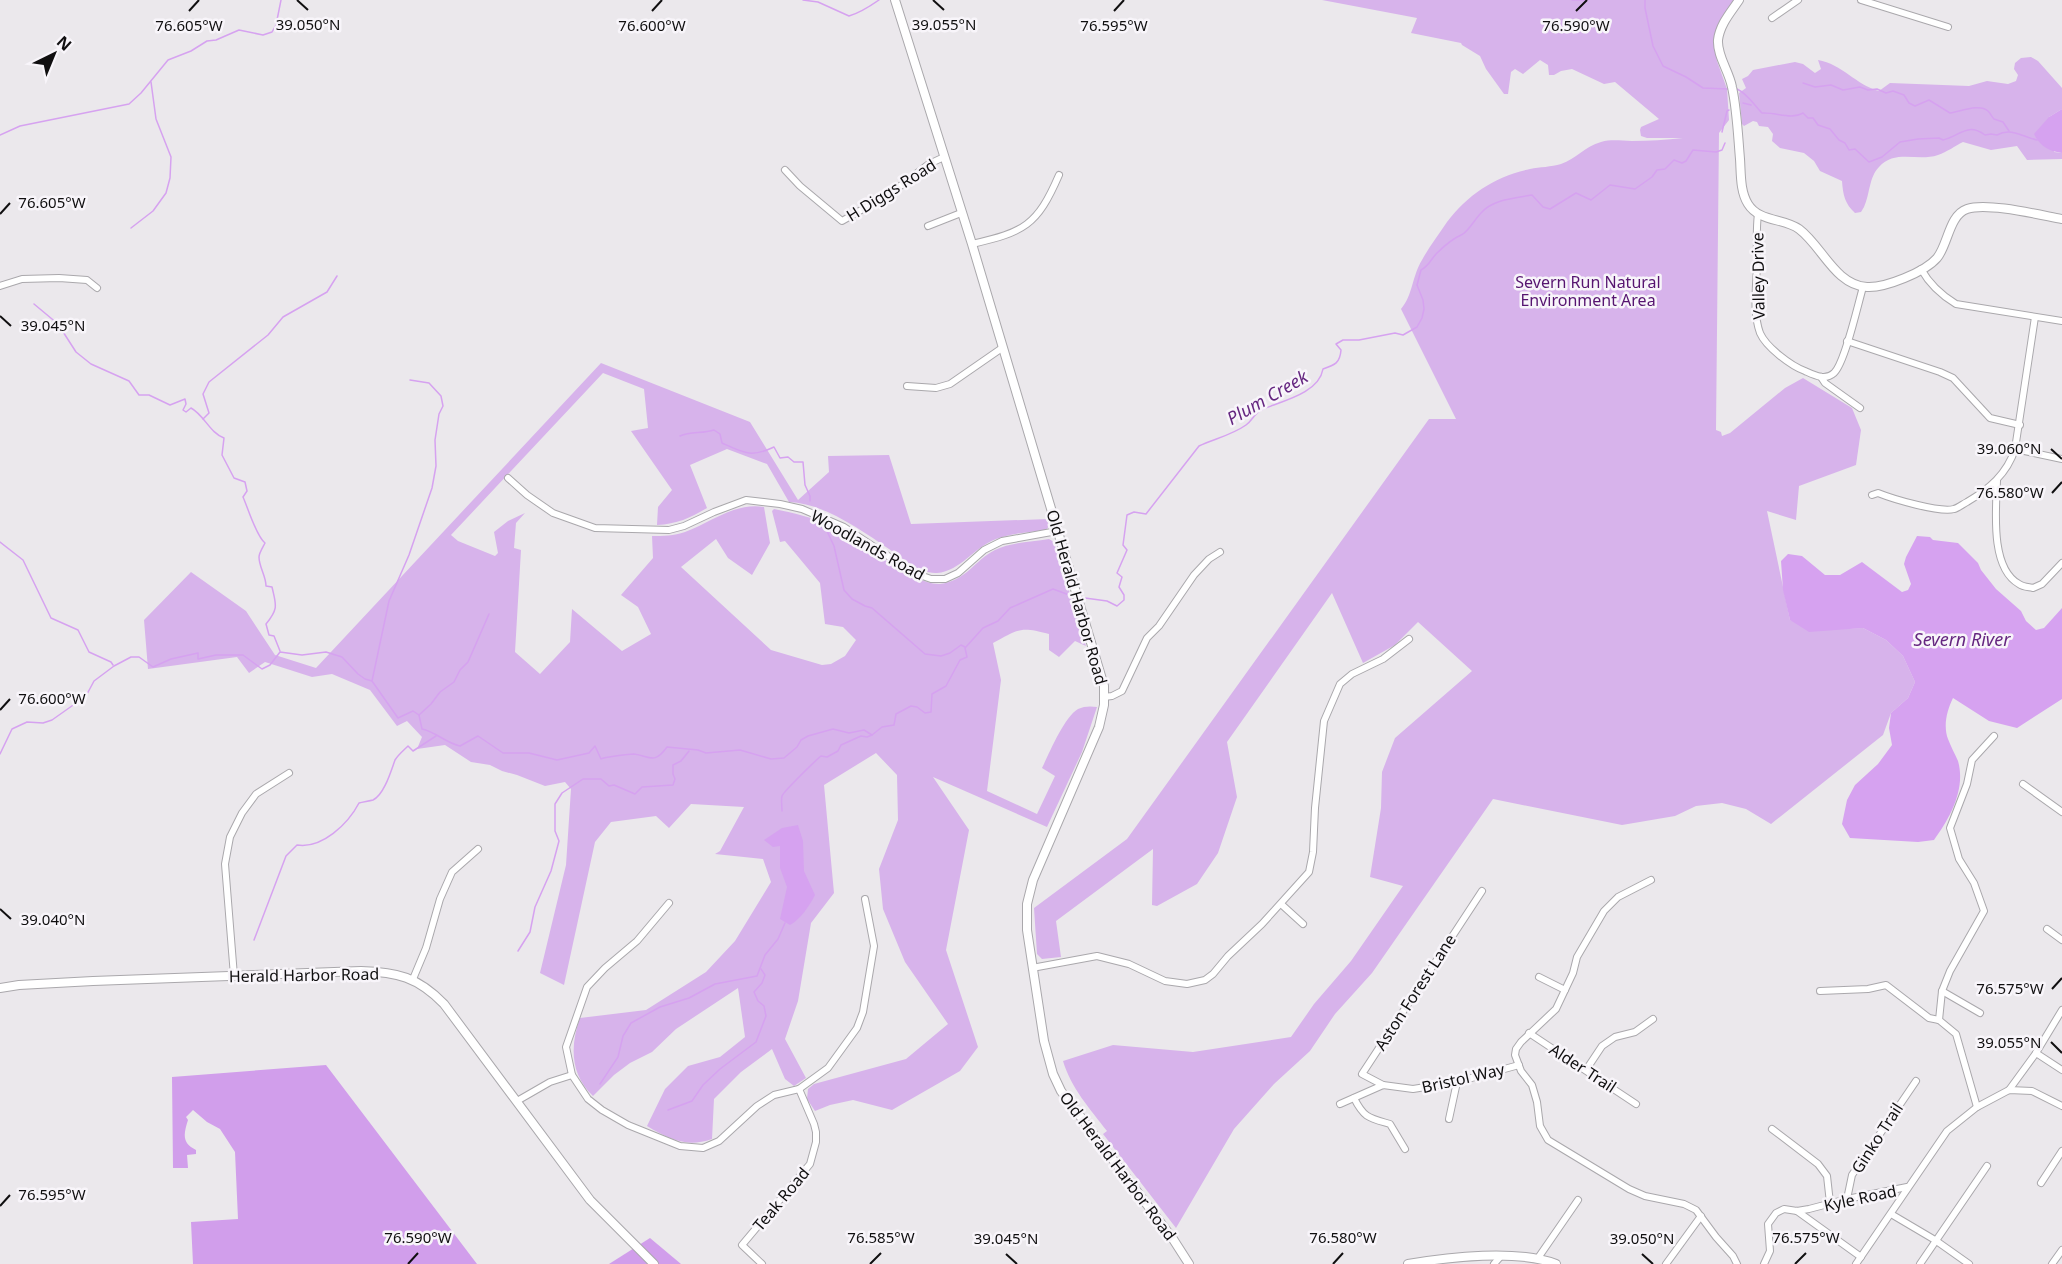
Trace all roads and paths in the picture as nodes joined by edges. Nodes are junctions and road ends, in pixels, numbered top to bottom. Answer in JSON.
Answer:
{"nodes":[{"id":1,"x":895,"y":0,"type":"edge"},
{"id":2,"x":1739,"y":0,"type":"edge"},
{"id":3,"x":1798,"y":0,"type":"edge"},
{"id":4,"x":1861,"y":0,"type":"edge"},
{"id":5,"x":1772,"y":18,"type":"dead end"},
{"id":6,"x":1948,"y":27,"type":"dead end"},
{"id":7,"x":944,"y":157,"type":"junction"},
{"id":8,"x":785,"y":170,"type":"dead end"},
{"id":9,"x":1059,"y":175,"type":"dead end"},
{"id":10,"x":961,"y":213,"type":"junction"},
{"id":11,"x":1758,"y":214,"type":"junction"},
{"id":12,"x":2062,"y":219,"type":"edge"},
{"id":13,"x":928,"y":226,"type":"dead end"},
{"id":14,"x":972,"y":244,"type":"junction"},
{"id":15,"x":1921,"y":269,"type":"junction"},
{"id":16,"x":0,"y":286,"type":"edge"},
{"id":17,"x":1863,"y":286,"type":"junction"},
{"id":18,"x":97,"y":288,"type":"dead end"},
{"id":19,"x":2035,"y":317,"type":"junction"},
{"id":20,"x":2062,"y":321,"type":"edge"},
{"id":21,"x":1847,"y":341,"type":"junction"},
{"id":22,"x":1002,"y":348,"type":"junction"},
{"id":23,"x":1821,"y":377,"type":"junction"},
{"id":24,"x":907,"y":386,"type":"dead end"},
{"id":25,"x":1860,"y":408,"type":"dead end"},
{"id":26,"x":2020,"y":425,"type":"junction"},
{"id":27,"x":2016,"y":449,"type":"junction"},
{"id":28,"x":2062,"y":459,"type":"edge"},
{"id":29,"x":508,"y":478,"type":"dead end"},
{"id":30,"x":1996,"y":481,"type":"junction"},
{"id":31,"x":1872,"y":495,"type":"dead end"},
{"id":32,"x":1058,"y":531,"type":"junction"},
{"id":33,"x":1220,"y":552,"type":"dead end"},
{"id":34,"x":2062,"y":563,"type":"edge"},
{"id":35,"x":1409,"y":639,"type":"dead end"},
{"id":36,"x":1104,"y":697,"type":"junction"},
{"id":37,"x":1994,"y":736,"type":"dead end"},
{"id":38,"x":289,"y":773,"type":"dead end"},
{"id":39,"x":2023,"y":784,"type":"dead end"},
{"id":40,"x":2062,"y":812,"type":"edge"},
{"id":41,"x":478,"y":849,"type":"dead end"},
{"id":42,"x":1651,"y":880,"type":"dead end"},
{"id":43,"x":1482,"y":891,"type":"dead end"},
{"id":44,"x":865,"y":899,"type":"dead end"},
{"id":45,"x":669,"y":903,"type":"dead end"},
{"id":46,"x":1281,"y":904,"type":"junction"},
{"id":47,"x":1303,"y":924,"type":"dead end"},
{"id":48,"x":2047,"y":929,"type":"dead end"},
{"id":49,"x":2062,"y":940,"type":"edge"},
{"id":50,"x":1032,"y":968,"type":"junction"},
{"id":51,"x":234,"y":976,"type":"junction"},
{"id":52,"x":1539,"y":977,"type":"dead end"},
{"id":53,"x":412,"y":979,"type":"junction"},
{"id":54,"x":0,"y":988,"type":"edge"},
{"id":55,"x":1565,"y":990,"type":"junction"},
{"id":56,"x":1942,"y":991,"type":"junction"},
{"id":57,"x":1820,"y":992,"type":"dead end"},
{"id":58,"x":2062,"y":1010,"type":"edge"},
{"id":59,"x":1980,"y":1013,"type":"dead end"},
{"id":60,"x":1653,"y":1019,"type":"dead end"},
{"id":61,"x":1939,"y":1020,"type":"junction"},
{"id":62,"x":1529,"y":1033,"type":"junction"},
{"id":63,"x":2036,"y":1053,"type":"junction"},
{"id":64,"x":1519,"y":1065,"type":"junction"},
{"id":65,"x":1586,"y":1070,"type":"junction"},
{"id":66,"x":2062,"y":1070,"type":"edge"},
{"id":67,"x":572,"y":1075,"type":"junction"},
{"id":68,"x":1916,"y":1081,"type":"dead end"},
{"id":69,"x":1457,"y":1082,"type":"junction"},
{"id":70,"x":1383,"y":1085,"type":"junction"},
{"id":71,"x":799,"y":1089,"type":"junction"},
{"id":72,"x":2009,"y":1090,"type":"junction"},
{"id":73,"x":1354,"y":1098,"type":"junction"},
{"id":74,"x":517,"y":1101,"type":"junction"},
{"id":75,"x":1340,"y":1104,"type":"dead end"},
{"id":76,"x":1636,"y":1104,"type":"dead end"},
{"id":77,"x":2062,"y":1106,"type":"edge"},
{"id":78,"x":1977,"y":1107,"type":"junction"},
{"id":79,"x":1449,"y":1119,"type":"dead end"},
{"id":80,"x":1772,"y":1129,"type":"dead end"},
{"id":81,"x":1405,"y":1149,"type":"dead end"},
{"id":82,"x":2062,"y":1151,"type":"edge"},
{"id":83,"x":1986,"y":1166,"type":"dead end"},
{"id":84,"x":2041,"y":1183,"type":"dead end"},
{"id":85,"x":1907,"y":1188,"type":"junction"},
{"id":86,"x":1847,"y":1199,"type":"junction"},
{"id":87,"x":1578,"y":1200,"type":"dead end"},
{"id":88,"x":1830,"y":1203,"type":"junction"},
{"id":89,"x":1797,"y":1211,"type":"junction"},
{"id":90,"x":1891,"y":1214,"type":"junction"},
{"id":91,"x":1701,"y":1216,"type":"junction"},
{"id":92,"x":1935,"y":1240,"type":"junction"},
{"id":93,"x":2062,"y":1250,"type":"edge"},
{"id":94,"x":1501,"y":1256,"type":"junction"},
{"id":95,"x":1861,"y":1257,"type":"junction"},
{"id":96,"x":1538,"y":1258,"type":"junction"},
{"id":97,"x":1471,"y":1261,"type":"edge"},
{"id":98,"x":654,"y":1264,"type":"edge"},
{"id":99,"x":762,"y":1264,"type":"edge"},
{"id":100,"x":1189,"y":1264,"type":"edge"},
{"id":101,"x":1408,"y":1264,"type":"edge"},
{"id":102,"x":1494,"y":1264,"type":"edge"},
{"id":103,"x":1556,"y":1264,"type":"edge"},
{"id":104,"x":1666,"y":1264,"type":"edge"},
{"id":105,"x":1737,"y":1264,"type":"edge"},
{"id":106,"x":1764,"y":1264,"type":"edge"},
{"id":107,"x":1856,"y":1264,"type":"edge"},
{"id":108,"x":1920,"y":1264,"type":"edge"},
{"id":109,"x":1969,"y":1264,"type":"edge"},
{"id":110,"x":2052,"y":1264,"type":"edge"}],
"edges":[{"from":1,"to":7,"type":"street","name":"Old Herald Harbor Road"},
{"from":2,"to":11,"type":"street"},
{"from":3,"to":5,"type":"street"},
{"from":4,"to":6,"type":"street"},
{"from":7,"to":8,"type":"street","name":"H Diggs Road"},
{"from":7,"to":10,"type":"street","name":"Old Herald Harbor Road"},
{"from":9,"to":14,"type":"street"},
{"from":10,"to":13,"type":"street"},
{"from":10,"to":14,"type":"street","name":"Old Herald Harbor Road"},
{"from":11,"to":17,"type":"street"},
{"from":11,"to":23,"type":"street","name":"Valley Drive"},
{"from":12,"to":15,"type":"street"},
{"from":14,"to":22,"type":"street","name":"Old Herald Harbor Road"},
{"from":15,"to":17,"type":"street"},
{"from":15,"to":19,"type":"street"},
{"from":16,"to":18,"type":"street"},
{"from":17,"to":21,"type":"street"},
{"from":19,"to":20,"type":"street"},
{"from":19,"to":26,"type":"street"},
{"from":21,"to":23,"type":"street"},
{"from":21,"to":26,"type":"street"},
{"from":22,"to":24,"type":"street"},
{"from":22,"to":32,"type":"street","name":"Old Herald Harbor Road"},
{"from":23,"to":25,"type":"street","name":"Valley Drive"},
{"from":26,"to":27,"type":"street"},
{"from":27,"to":28,"type":"street"},
{"from":27,"to":30,"type":"street"},
{"from":29,"to":32,"type":"street","name":"Woodlands Road"},
{"from":30,"to":31,"type":"street"},
{"from":30,"to":34,"type":"street"},
{"from":32,"to":36,"type":"street","name":"Old Herald Harbor Road"},
{"from":33,"to":36,"type":"street"},
{"from":35,"to":46,"type":"street"},
{"from":36,"to":50,"type":"street","name":"Old Herald Harbor Road"},
{"from":37,"to":56,"type":"street"},
{"from":38,"to":51,"type":"street"},
{"from":39,"to":40,"type":"street"},
{"from":41,"to":53,"type":"street"},
{"from":42,"to":55,"type":"street"},
{"from":43,"to":70,"type":"street","name":"Aston Forest Lane"},
{"from":44,"to":71,"type":"street"},
{"from":45,"to":67,"type":"street"},
{"from":46,"to":47,"type":"street"},
{"from":46,"to":50,"type":"street"},
{"from":48,"to":49,"type":"street"},
{"from":50,"to":100,"type":"street","name":"Old Herald Harbor Road"},
{"from":51,"to":53,"type":"street","name":"Herald Harbor Road"},
{"from":51,"to":54,"type":"street","name":"Herald Harbor Road"},
{"from":52,"to":55,"type":"street"},
{"from":53,"to":74,"type":"street","name":"Herald Harbor Road"},
{"from":55,"to":62,"type":"street"},
{"from":56,"to":59,"type":"street"},
{"from":56,"to":61,"type":"street"},
{"from":57,"to":61,"type":"street"},
{"from":58,"to":63,"type":"street"},
{"from":60,"to":65,"type":"street"},
{"from":61,"to":78,"type":"street"},
{"from":62,"to":64,"type":"street"},
{"from":62,"to":65,"type":"street","name":"Alder Trail"},
{"from":63,"to":66,"type":"street"},
{"from":63,"to":72,"type":"street"},
{"from":64,"to":69,"type":"street","name":"Bristol Way"},
{"from":64,"to":91,"type":"street"},
{"from":65,"to":76,"type":"street","name":"Alder Trail"},
{"from":67,"to":71,"type":"street"},
{"from":67,"to":74,"type":"street"},
{"from":68,"to":86,"type":"street","name":"Ginko Trail"},
{"from":69,"to":70,"type":"street","name":"Bristol Way"},
{"from":69,"to":79,"type":"street"},
{"from":70,"to":73,"type":"street"},
{"from":71,"to":99,"type":"street","name":"Teak Road"},
{"from":72,"to":77,"type":"street"},
{"from":72,"to":78,"type":"street","name":"Kyle Road"},
{"from":73,"to":75,"type":"street"},
{"from":73,"to":81,"type":"street"},
{"from":74,"to":98,"type":"street","name":"Herald Harbor Road"},
{"from":78,"to":85,"type":"street","name":"Kyle Road"},
{"from":80,"to":88,"type":"street"},
{"from":82,"to":84,"type":"street"},
{"from":83,"to":92,"type":"street"},
{"from":85,"to":86,"type":"street","name":"Kyle Road"},
{"from":85,"to":90,"type":"street"},
{"from":86,"to":88,"type":"street","name":"Kyle Road"},
{"from":87,"to":96,"type":"street"},
{"from":88,"to":89,"type":"street","name":"Kyle Road"},
{"from":89,"to":95,"type":"street"},
{"from":89,"to":106,"type":"street","name":"Kyle Road"},
{"from":90,"to":92,"type":"street"},
{"from":90,"to":95,"type":"street"},
{"from":91,"to":104,"type":"street"},
{"from":91,"to":105,"type":"street"},
{"from":92,"to":108,"type":"street"},
{"from":92,"to":109,"type":"street"},
{"from":93,"to":110,"type":"street"},
{"from":94,"to":96,"type":"street"},
{"from":94,"to":97,"type":"street"},
{"from":94,"to":102,"type":"street"},
{"from":95,"to":107,"type":"street"},
{"from":96,"to":103,"type":"street"},
{"from":97,"to":101,"type":"street"}]}
